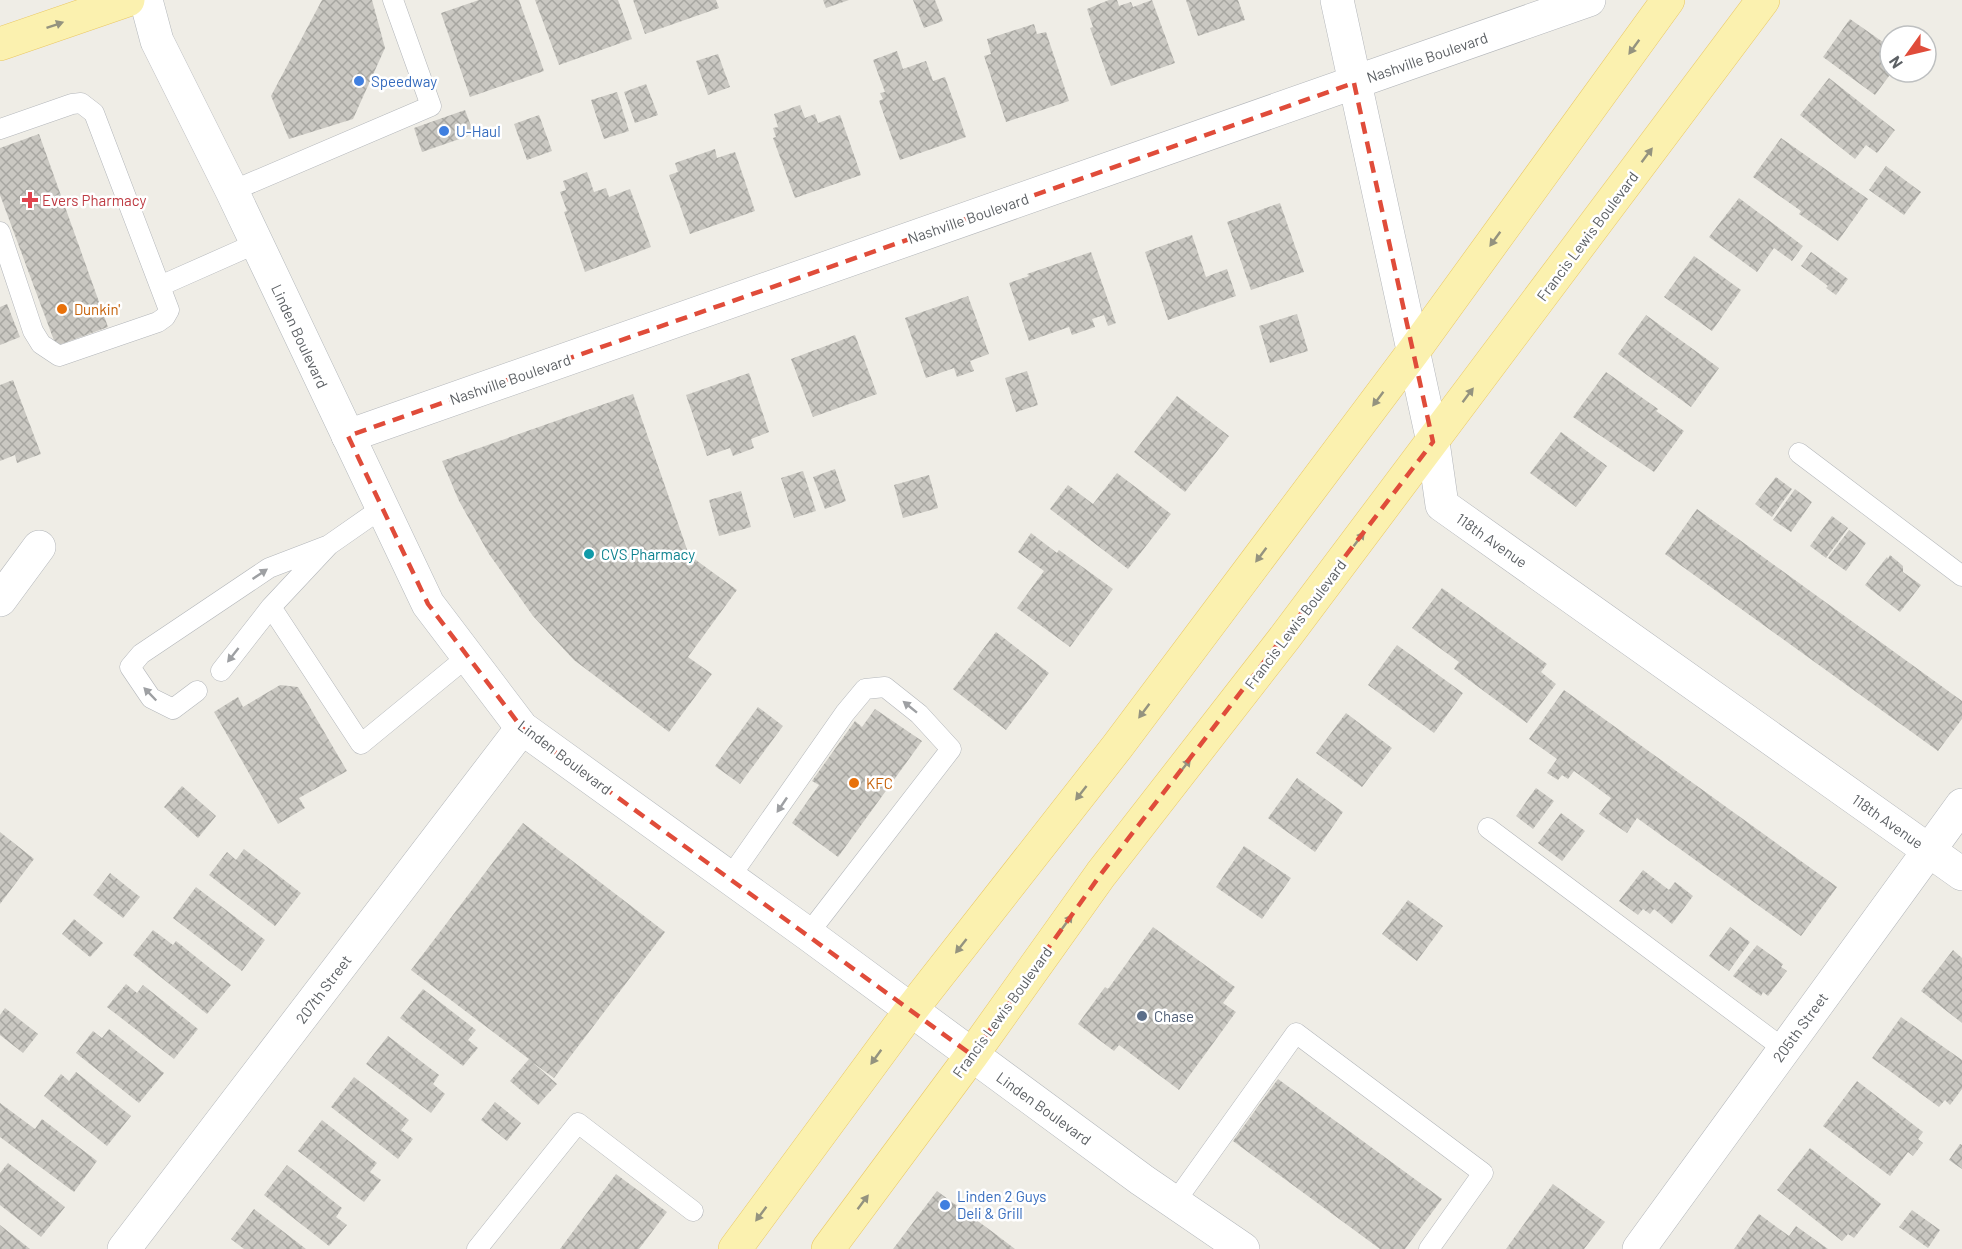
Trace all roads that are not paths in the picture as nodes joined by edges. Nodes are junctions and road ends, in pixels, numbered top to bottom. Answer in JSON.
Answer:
{"nodes":[{"id":1,"x":128,"y":0,"type":"edge"},
{"id":2,"x":146,"y":0,"type":"edge"},
{"id":3,"x":393,"y":0,"type":"edge"},
{"id":4,"x":1337,"y":0,"type":"edge"},
{"id":5,"x":1589,"y":0,"type":"edge"},
{"id":6,"x":1668,"y":0,"type":"edge"},
{"id":7,"x":1763,"y":0,"type":"edge"},
{"id":8,"x":0,"y":44,"type":"edge"},
{"id":9,"x":1354,"y":82,"type":"junction"},
{"id":10,"x":0,"y":129,"type":"edge"},
{"id":11,"x":232,"y":191,"type":"junction"},
{"id":12,"x":0,"y":232,"type":"edge"},
{"id":13,"x":257,"y":243,"type":"junction"},
{"id":14,"x":160,"y":286,"type":"junction"},
{"id":15,"x":1413,"y":352,"type":"junction"},
{"id":16,"x":348,"y":436,"type":"junction"},
{"id":17,"x":1433,"y":442,"type":"junction"},
{"id":18,"x":1799,"y":453,"type":"dead end"},
{"id":19,"x":382,"y":508,"type":"junction"},
{"id":20,"x":329,"y":545,"type":"junction"},
{"id":21,"x":0,"y":561,"type":"edge"},
{"id":22,"x":1962,"y":576,"type":"edge"},
{"id":23,"x":0,"y":600,"type":"edge"},
{"id":24,"x":271,"y":607,"type":"junction"},
{"id":25,"x":467,"y":657,"type":"junction"},
{"id":26,"x":221,"y":671,"type":"dead end"},
{"id":27,"x":197,"y":691,"type":"dead end"},
{"id":28,"x":522,"y":728,"type":"junction"},
{"id":29,"x":1962,"y":805,"type":"edge"},
{"id":30,"x":1488,"y":828,"type":"dead end"},
{"id":31,"x":1929,"y":850,"type":"junction"},
{"id":32,"x":1962,"y":874,"type":"edge"},
{"id":33,"x":730,"y":878,"type":"junction"},
{"id":34,"x":808,"y":934,"type":"junction"},
{"id":35,"x":911,"y":1010,"type":"junction"},
{"id":36,"x":1784,"y":1049,"type":"junction"},
{"id":37,"x":972,"y":1054,"type":"junction"},
{"id":38,"x":1175,"y":1202,"type":"junction"},
{"id":39,"x":693,"y":1211,"type":"dead end"},
{"id":40,"x":124,"y":1249,"type":"edge"},
{"id":41,"x":477,"y":1249,"type":"edge"},
{"id":42,"x":735,"y":1249,"type":"edge"},
{"id":43,"x":828,"y":1249,"type":"edge"},
{"id":44,"x":1243,"y":1249,"type":"edge"},
{"id":45,"x":1429,"y":1249,"type":"edge"},
{"id":46,"x":1639,"y":1249,"type":"edge"}],
"edges":[{"from":8,"to":1,"type":"main road","one_way":true},
{"from":2,"to":11,"type":"street","name":"Linden Boulevard"},
{"from":3,"to":11,"type":"lane"},
{"from":4,"to":9,"type":"street","name":"118th Avenue"},
{"from":5,"to":9,"type":"street","name":"Nashville Boulevard"},
{"from":6,"to":15,"type":"main road","one_way":true},
{"from":17,"to":7,"type":"main road","name":"Francis Lewis Boulevard","one_way":true},
{"from":9,"to":15,"type":"street","name":"118th Avenue"},
{"from":9,"to":16,"type":"street","name":"Nashville Boulevard"},
{"from":10,"to":14,"type":"lane"},
{"from":11,"to":13,"type":"street","name":"Linden Boulevard"},
{"from":12,"to":14,"type":"lane"},
{"from":13,"to":14,"type":"lane"},
{"from":13,"to":16,"type":"street","name":"Linden Boulevard"},
{"from":15,"to":17,"type":"street","name":"118th Avenue"},
{"from":15,"to":35,"type":"main road","one_way":true},
{"from":16,"to":19,"type":"street","name":"Linden Boulevard"},
{"from":17,"to":31,"type":"street","name":"118th Avenue"},
{"from":37,"to":17,"type":"main road","name":"Francis Lewis Boulevard","one_way":true},
{"from":18,"to":22,"type":"lane"},
{"from":19,"to":20,"type":"lane"},
{"from":19,"to":25,"type":"street","name":"Linden Boulevard"},
{"from":20,"to":24,"type":"lane"},
{"from":27,"to":20,"type":"lane","one_way":true},
{"from":21,"to":23,"type":"street"},
{"from":24,"to":25,"type":"lane"},
{"from":24,"to":26,"type":"lane","one_way":true},
{"from":25,"to":28,"type":"street","name":"Linden Boulevard"},
{"from":28,"to":33,"type":"street","name":"Linden Boulevard"},
{"from":28,"to":40,"type":"street","name":"207th Street"},
{"from":29,"to":31,"type":"street","name":"205th Street"},
{"from":30,"to":36,"type":"lane"},
{"from":31,"to":32,"type":"street","name":"118th Avenue"},
{"from":31,"to":36,"type":"street","name":"205th Street"},
{"from":33,"to":34,"type":"street","name":"Linden Boulevard"},
{"from":34,"to":33,"type":"lane","one_way":true},
{"from":34,"to":35,"type":"street","name":"Linden Boulevard"},
{"from":35,"to":37,"type":"street","name":"Linden Boulevard"},
{"from":35,"to":42,"type":"main road","one_way":true},
{"from":36,"to":46,"type":"street","name":"205th Street"},
{"from":37,"to":38,"type":"street","name":"Linden Boulevard"},
{"from":43,"to":37,"type":"main road","name":"Francis Lewis Boulevard","one_way":true},
{"from":38,"to":44,"type":"street","name":"Linden Boulevard"},
{"from":38,"to":45,"type":"lane"},
{"from":39,"to":41,"type":"lane"}]}
